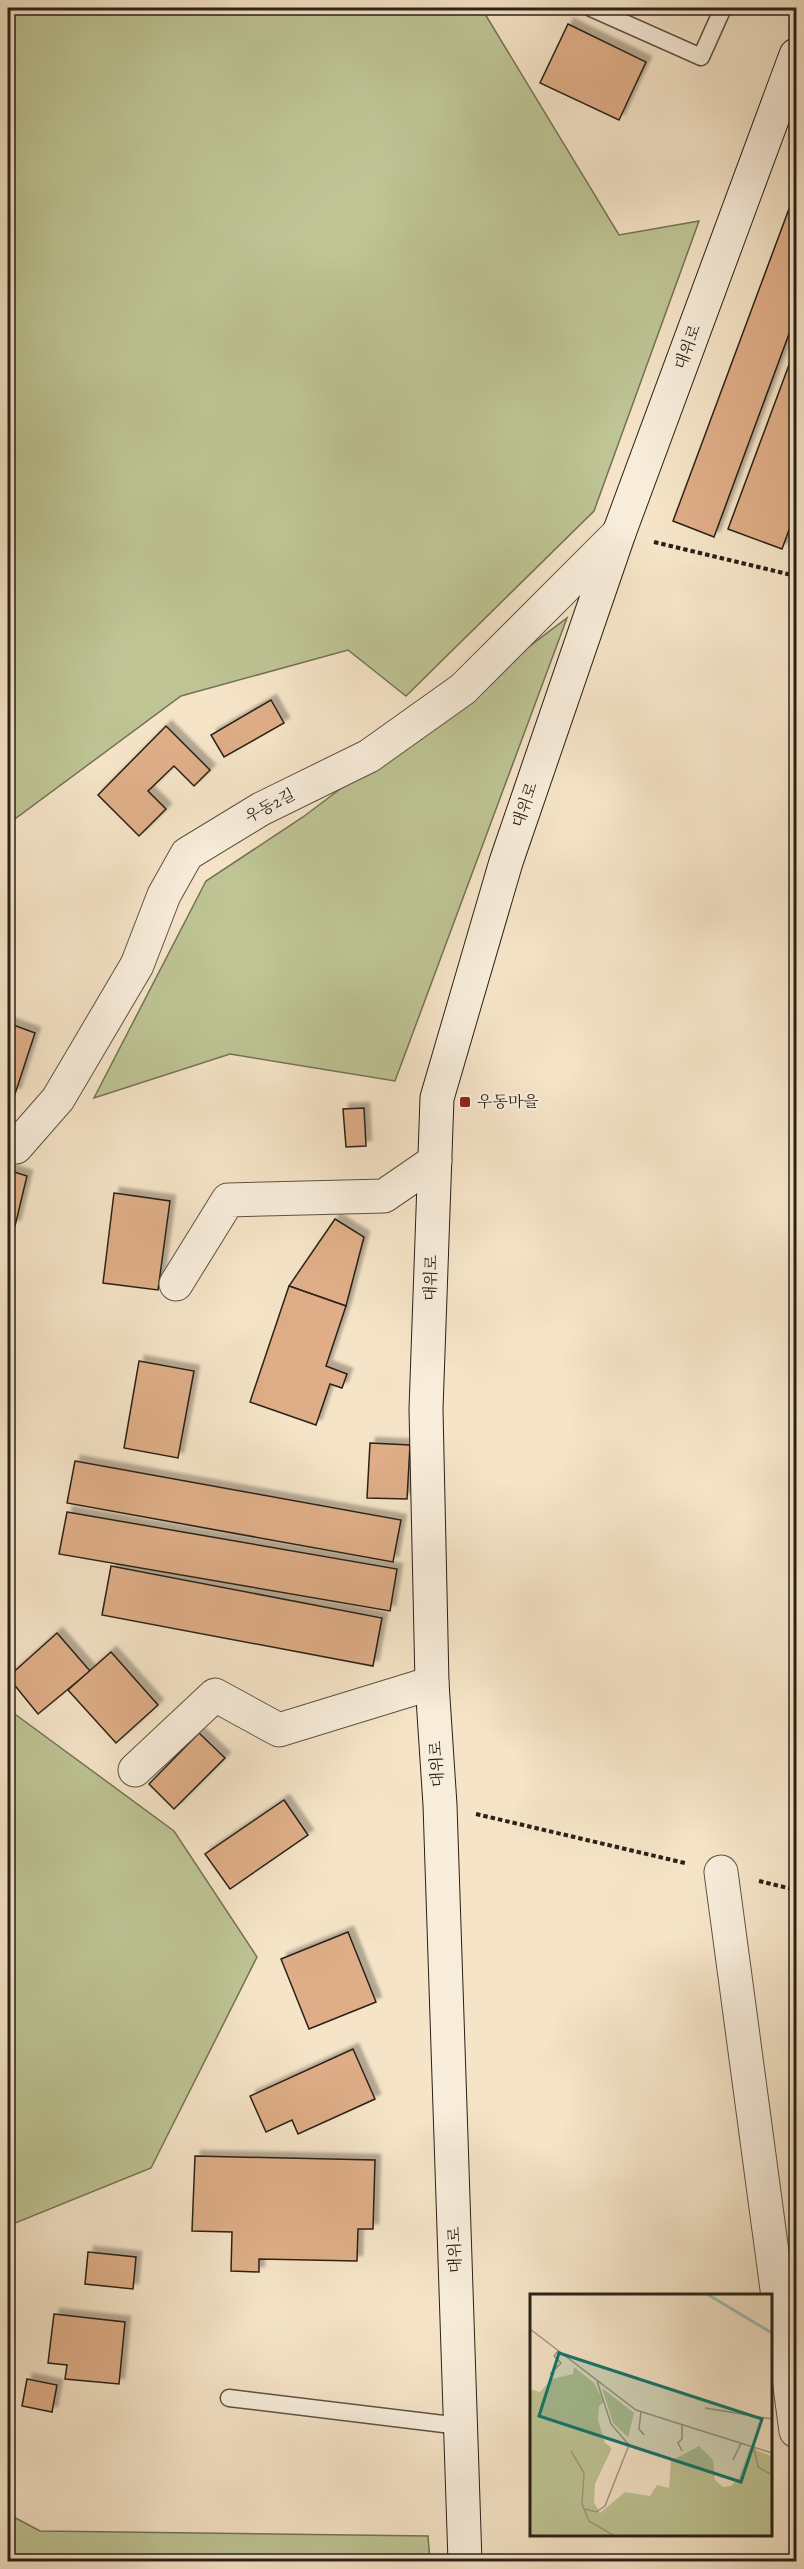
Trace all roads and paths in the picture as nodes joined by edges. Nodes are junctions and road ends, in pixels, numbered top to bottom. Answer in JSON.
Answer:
{"nodes":[{"id":1,"x":591,"y":8,"type":"edge"},
{"id":2,"x":723,"y":8,"type":"edge"},
{"id":3,"x":796,"y":55,"type":"edge"},
{"id":4,"x":618,"y":533,"type":"junction"},
{"id":5,"x":796,"y":576,"type":"edge"},
{"id":6,"x":8,"y":1146,"type":"edge"},
{"id":7,"x":435,"y":1161,"type":"junction"},
{"id":8,"x":176,"y":1284,"type":"dead end"},
{"id":9,"x":432,"y":1683,"type":"junction"},
{"id":10,"x":135,"y":1770,"type":"dead end"},
{"id":11,"x":440,"y":1805,"type":"junction"},
{"id":12,"x":721,"y":1872,"type":"junction"},
{"id":13,"x":796,"y":1890,"type":"edge"},
{"id":14,"x":229,"y":2398,"type":"dead end"},
{"id":15,"x":460,"y":2426,"type":"junction"},
{"id":16,"x":796,"y":2431,"type":"edge"},
{"id":17,"x":464,"y":2561,"type":"edge"}],
"edges":[{"from":1,"to":2,"type":"lane"},
{"from":3,"to":4,"type":"main road","name":"대위로"},
{"from":4,"to":5,"type":"path"},
{"from":4,"to":6,"type":"main road","name":"우동2길"},
{"from":4,"to":7,"type":"main road","name":"대위로"},
{"from":7,"to":8,"type":"main road"},
{"from":7,"to":9,"type":"main road","name":"대위로"},
{"from":9,"to":10,"type":"main road"},
{"from":9,"to":11,"type":"main road","name":"대위로"},
{"from":11,"to":12,"type":"path"},
{"from":11,"to":15,"type":"main road","name":"대위로"},
{"from":12,"to":13,"type":"path"},
{"from":12,"to":16,"type":"main road"},
{"from":14,"to":15,"type":"lane"},
{"from":15,"to":17,"type":"main road","name":"대위로"}]}
